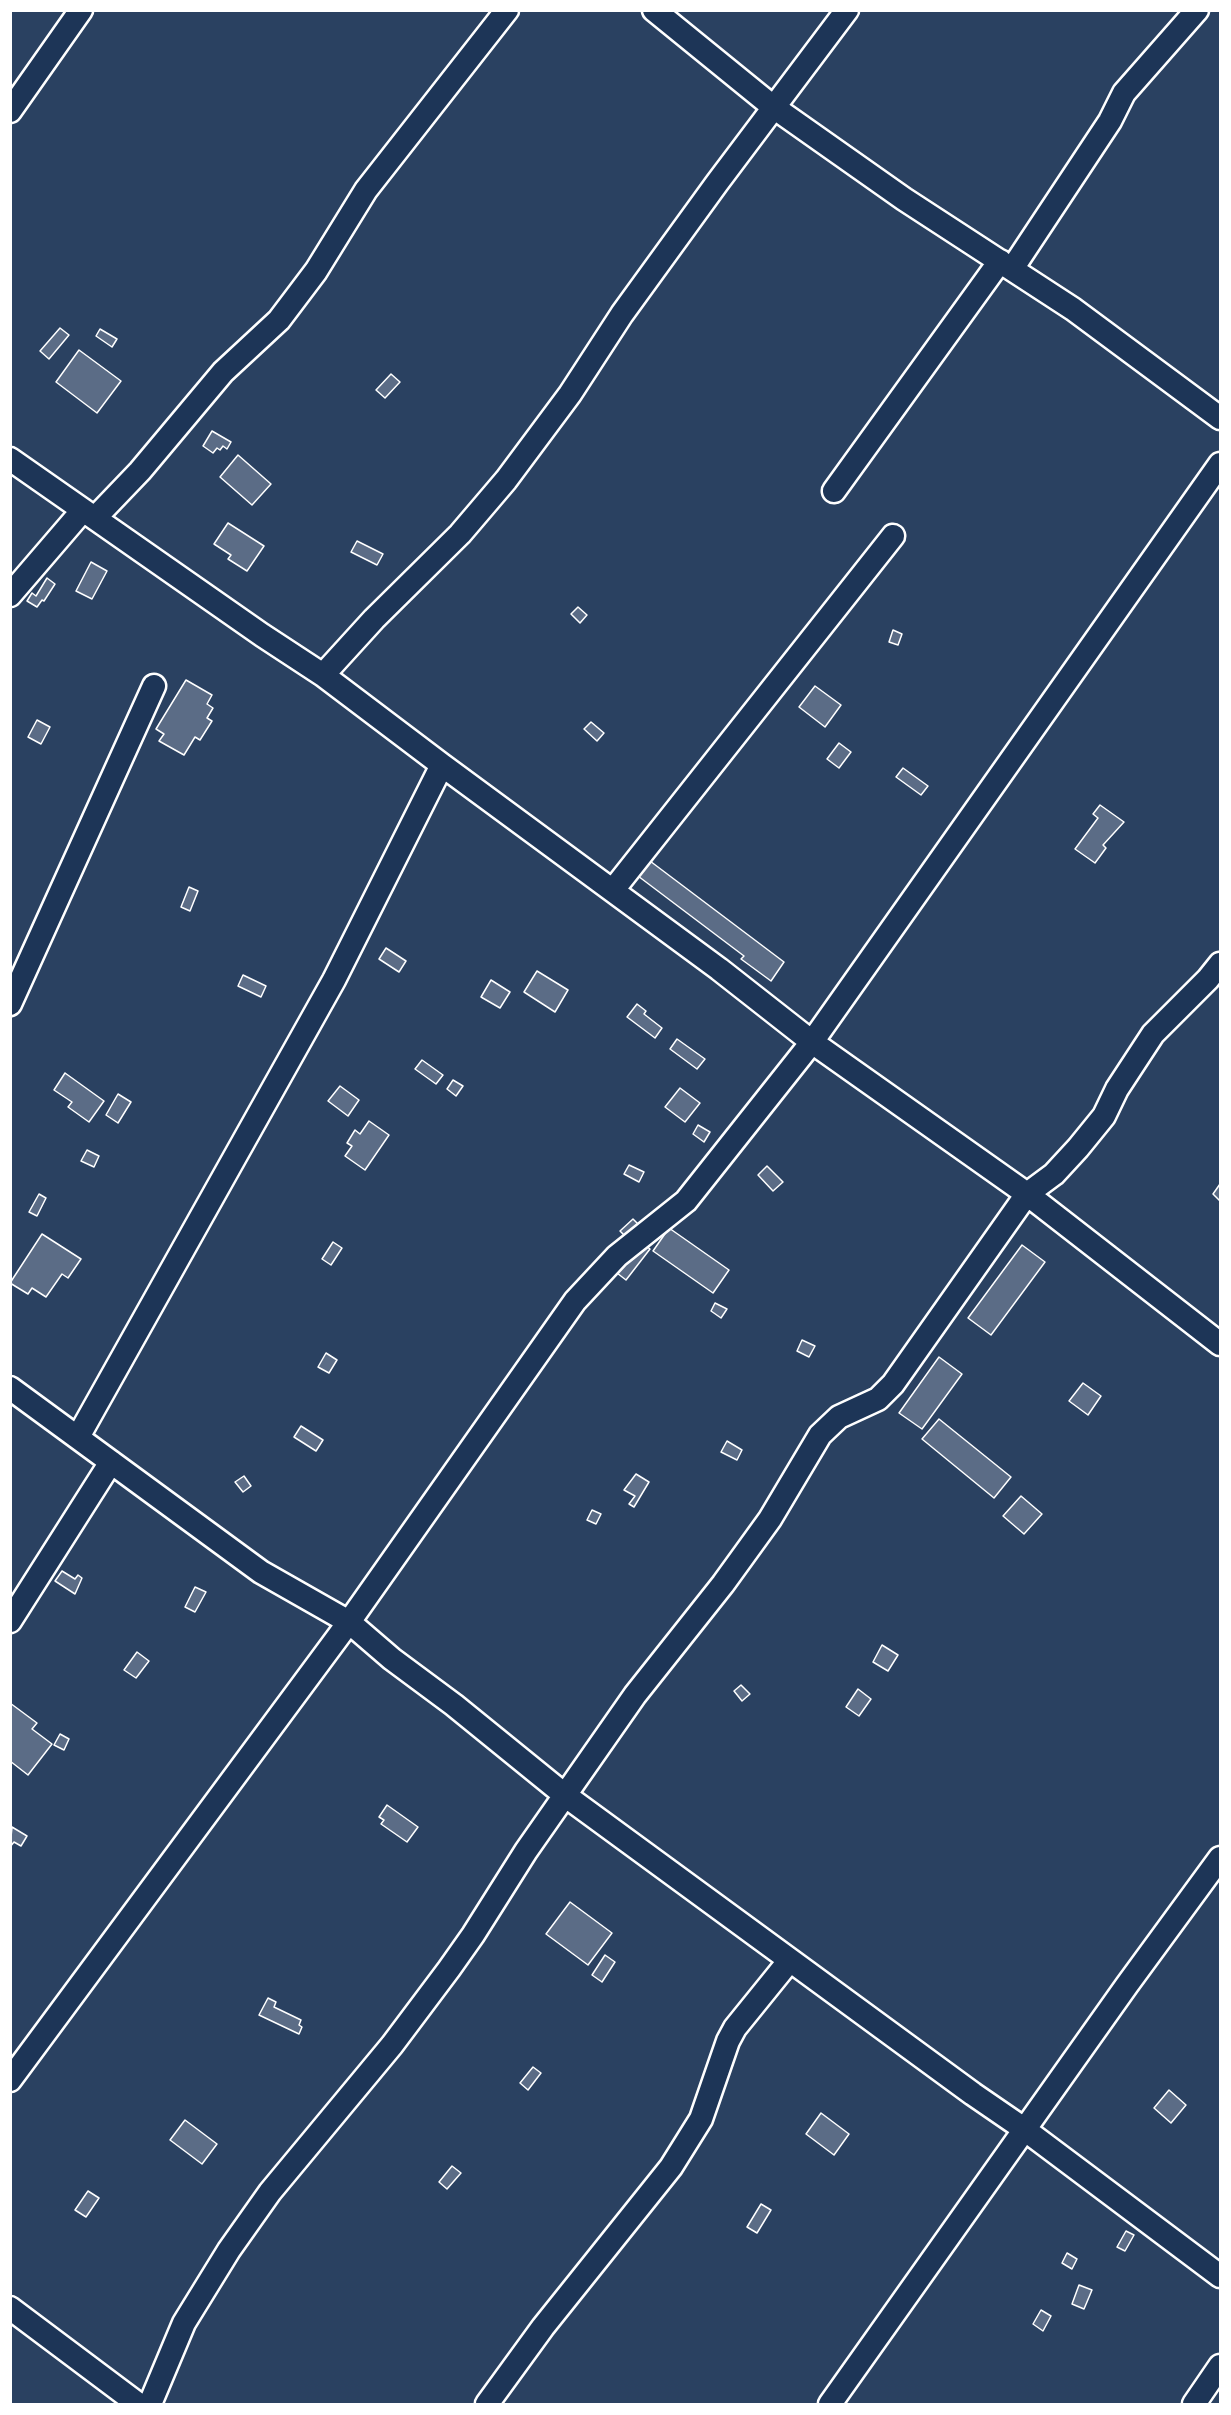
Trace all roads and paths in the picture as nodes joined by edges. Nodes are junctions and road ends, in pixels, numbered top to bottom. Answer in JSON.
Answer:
{"nodes":[{"id":1,"x":81,"y":10,"type":"edge"},
{"id":2,"x":507,"y":10,"type":"edge"},
{"id":3,"x":654,"y":10,"type":"edge"},
{"id":4,"x":847,"y":10,"type":"edge"},
{"id":5,"x":1197,"y":10,"type":"edge"},
{"id":6,"x":772,"y":106,"type":"junction"},
{"id":7,"x":10,"y":111,"type":"edge"},
{"id":8,"x":1006,"y":265,"type":"junction"},
{"id":9,"x":1221,"y":418,"type":"edge"},
{"id":10,"x":10,"y":459,"type":"edge"},
{"id":11,"x":1221,"y":464,"type":"edge"},
{"id":12,"x":834,"y":490,"type":"dead end"},
{"id":13,"x":89,"y":514,"type":"junction"},
{"id":14,"x":892,"y":536,"type":"dead end"},
{"id":15,"x":10,"y":595,"type":"edge"},
{"id":16,"x":323,"y":675,"type":"junction"},
{"id":17,"x":154,"y":686,"type":"dead end"},
{"id":18,"x":442,"y":765,"type":"junction"},
{"id":19,"x":613,"y":890,"type":"junction"},
{"id":20,"x":1221,"y":964,"type":"edge"},
{"id":21,"x":10,"y":1004,"type":"edge"},
{"id":22,"x":812,"y":1042,"type":"junction"},
{"id":23,"x":1027,"y":1194,"type":"junction"},
{"id":24,"x":1221,"y":1344,"type":"edge"},
{"id":25,"x":10,"y":1388,"type":"edge"},
{"id":26,"x":78,"y":1437,"type":"junction"},
{"id":27,"x":111,"y":1462,"type":"junction"},
{"id":28,"x":10,"y":1621,"type":"edge"},
{"id":29,"x":349,"y":1622,"type":"junction"},
{"id":30,"x":566,"y":1796,"type":"junction"},
{"id":31,"x":1221,"y":1858,"type":"edge"},
{"id":32,"x":790,"y":1960,"type":"junction"},
{"id":33,"x":10,"y":2080,"type":"edge"},
{"id":34,"x":1024,"y":2129,"type":"junction"},
{"id":35,"x":1221,"y":2276,"type":"edge"},
{"id":36,"x":10,"y":2308,"type":"edge"},
{"id":37,"x":1221,"y":2366,"type":"edge"},
{"id":38,"x":138,"y":2404,"type":"edge"},
{"id":39,"x":150,"y":2404,"type":"edge"},
{"id":40,"x":487,"y":2404,"type":"edge"},
{"id":41,"x":830,"y":2404,"type":"edge"},
{"id":42,"x":1194,"y":2404,"type":"edge"}],
"edges":[{"from":1,"to":7,"type":"street"},
{"from":2,"to":13,"type":"street"},
{"from":3,"to":6,"type":"street"},
{"from":4,"to":6,"type":"street"},
{"from":5,"to":8,"type":"street"},
{"from":6,"to":8,"type":"street"},
{"from":6,"to":16,"type":"street"},
{"from":8,"to":9,"type":"street"},
{"from":8,"to":12,"type":"street"},
{"from":10,"to":13,"type":"street"},
{"from":11,"to":22,"type":"street"},
{"from":13,"to":15,"type":"street"},
{"from":13,"to":16,"type":"street"},
{"from":14,"to":19,"type":"street"},
{"from":16,"to":18,"type":"street"},
{"from":17,"to":21,"type":"street"},
{"from":18,"to":19,"type":"street"},
{"from":18,"to":26,"type":"street"},
{"from":19,"to":22,"type":"street"},
{"from":20,"to":23,"type":"street"},
{"from":22,"to":23,"type":"street"},
{"from":22,"to":29,"type":"street"},
{"from":23,"to":24,"type":"street"},
{"from":23,"to":30,"type":"street"},
{"from":25,"to":26,"type":"street"},
{"from":26,"to":27,"type":"street"},
{"from":27,"to":28,"type":"street"},
{"from":27,"to":29,"type":"street"},
{"from":29,"to":30,"type":"street"},
{"from":29,"to":33,"type":"street"},
{"from":30,"to":32,"type":"street"},
{"from":30,"to":39,"type":"street"},
{"from":31,"to":34,"type":"street"},
{"from":32,"to":34,"type":"street"},
{"from":32,"to":40,"type":"street"},
{"from":34,"to":35,"type":"street"},
{"from":34,"to":41,"type":"street"},
{"from":36,"to":38,"type":"street"},
{"from":37,"to":42,"type":"street"}]}
